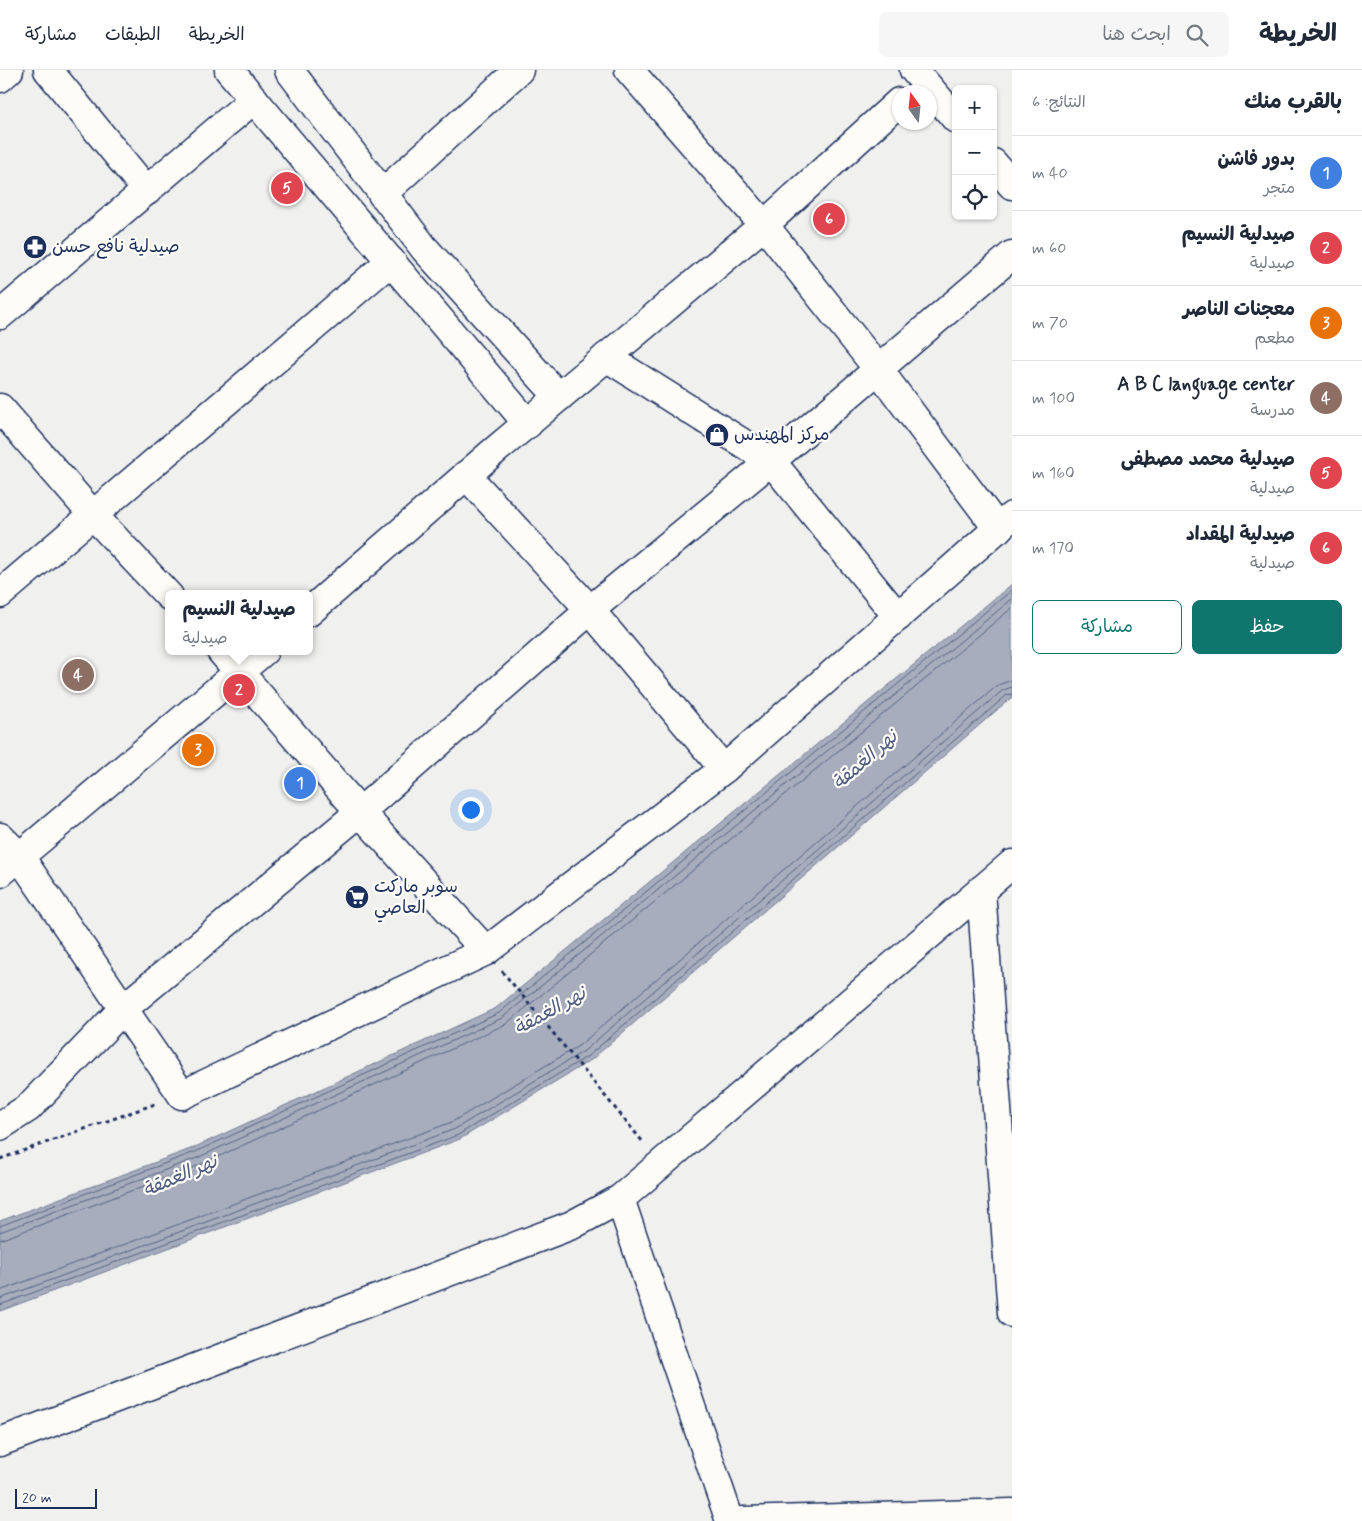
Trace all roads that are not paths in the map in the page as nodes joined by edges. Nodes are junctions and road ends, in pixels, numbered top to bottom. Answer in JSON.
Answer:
{"nodes":[{"id":1,"x":9,"y":70,"type":"edge"},
{"id":2,"x":48,"y":70,"type":"edge"},
{"id":3,"x":229,"y":70,"type":"edge"},
{"id":4,"x":289,"y":70,"type":"edge"},
{"id":5,"x":519,"y":70,"type":"edge"},
{"id":6,"x":629,"y":70,"type":"edge"},
{"id":7,"x":0,"y":78,"type":"edge"},
{"id":8,"x":921,"y":78,"type":"edge"},
{"id":9,"x":254,"y":99,"type":"junction"},
{"id":10,"x":892,"y":109,"type":"edge"},
{"id":11,"x":952,"y":114,"type":"edge"},
{"id":12,"x":997,"y":168,"type":"edge"},
{"id":13,"x":1012,"y":185,"type":"edge"},
{"id":14,"x":147,"y":191,"type":"junction"},
{"id":15,"x":382,"y":194,"type":"junction"},
{"id":16,"x":764,"y":225,"type":"junction"},
{"id":17,"x":1012,"y":255,"type":"edge"},
{"id":18,"x":391,"y":261,"type":"junction"},
{"id":19,"x":0,"y":315,"type":"edge"},
{"id":20,"x":606,"y":358,"type":"junction"},
{"id":21,"x":878,"y":369,"type":"junction"},
{"id":22,"x":559,"y":397,"type":"junction"},
{"id":23,"x":0,"y":408,"type":"edge"},
{"id":24,"x":528,"y":424,"type":"junction"},
{"id":25,"x":771,"y":461,"type":"junction"},
{"id":26,"x":466,"y":476,"type":"junction"},
{"id":27,"x":92,"y":514,"type":"junction"},
{"id":28,"x":1005,"y":522,"type":"edge"},
{"id":29,"x":165,"y":592,"type":"edge"},
{"id":30,"x":0,"y":594,"type":"edge"},
{"id":31,"x":313,"y":609,"type":"edge"},
{"id":32,"x":590,"y":610,"type":"junction"},
{"id":33,"x":898,"y":617,"type":"junction"},
{"id":34,"x":225,"y":655,"type":"edge"},
{"id":35,"x":259,"y":655,"type":"edge"},
{"id":36,"x":240,"y":672,"type":"junction"},
{"id":37,"x":724,"y":769,"type":"junction"},
{"id":38,"x":360,"y":812,"type":"junction"},
{"id":39,"x":0,"y":837,"type":"edge"},
{"id":40,"x":1012,"y":864,"type":"edge"},
{"id":41,"x":10,"y":865,"type":"edge"},
{"id":42,"x":981,"y":890,"type":"junction"},
{"id":43,"x":486,"y":951,"type":"junction"},
{"id":44,"x":124,"y":1008,"type":"junction"},
{"id":45,"x":0,"y":1126,"type":"edge"},
{"id":46,"x":620,"y":1199,"type":"junction"},
{"id":47,"x":1012,"y":1313,"type":"edge"},
{"id":48,"x":0,"y":1442,"type":"edge"},
{"id":49,"x":1012,"y":1513,"type":"edge"},
{"id":50,"x":730,"y":1521,"type":"edge"},
{"id":51,"x":743,"y":1521,"type":"edge"}],
"edges":[{"from":1,"to":7,"type":"street"},
{"from":2,"to":14,"type":"street"},
{"from":3,"to":9,"type":"street"},
{"from":4,"to":15,"type":"street"},
{"from":5,"to":15,"type":"street"},
{"from":6,"to":16,"type":"street"},
{"from":8,"to":11,"type":"street"},
{"from":9,"to":14,"type":"street"},
{"from":9,"to":18,"type":"street"},
{"from":10,"to":16,"type":"street"},
{"from":12,"to":13,"type":"street"},
{"from":14,"to":19,"type":"street"},
{"from":15,"to":22,"type":"street"},
{"from":16,"to":20,"type":"street"},
{"from":16,"to":21,"type":"street"},
{"from":17,"to":21,"type":"street"},
{"from":18,"to":24,"type":"street"},
{"from":18,"to":27,"type":"street"},
{"from":20,"to":22,"type":"street"},
{"from":20,"to":25,"type":"street"},
{"from":21,"to":25,"type":"street"},
{"from":21,"to":28,"type":"street"},
{"from":22,"to":24,"type":"street"},
{"from":23,"to":27,"type":"street"},
{"from":24,"to":26,"type":"street"},
{"from":25,"to":32,"type":"street"},
{"from":25,"to":33,"type":"street"},
{"from":26,"to":31,"type":"street"},
{"from":26,"to":32,"type":"street"},
{"from":27,"to":29,"type":"street"},
{"from":27,"to":30,"type":"street"},
{"from":28,"to":33,"type":"street"},
{"from":32,"to":37,"type":"street"},
{"from":32,"to":38,"type":"street"},
{"from":33,"to":37,"type":"street"},
{"from":34,"to":36,"type":"street"},
{"from":35,"to":36,"type":"street"},
{"from":36,"to":38,"type":"street"},
{"from":36,"to":41,"type":"street"},
{"from":37,"to":43,"type":"street"},
{"from":38,"to":43,"type":"street"},
{"from":38,"to":44,"type":"street"},
{"from":39,"to":41,"type":"street"},
{"from":40,"to":42,"type":"street"},
{"from":41,"to":44,"type":"street"},
{"from":42,"to":46,"type":"street"},
{"from":42,"to":47,"type":"street"},
{"from":43,"to":44,"type":"street"},
{"from":44,"to":45,"type":"street"},
{"from":46,"to":48,"type":"street"},
{"from":46,"to":50,"type":"street"},
{"from":49,"to":51,"type":"street"}]}
